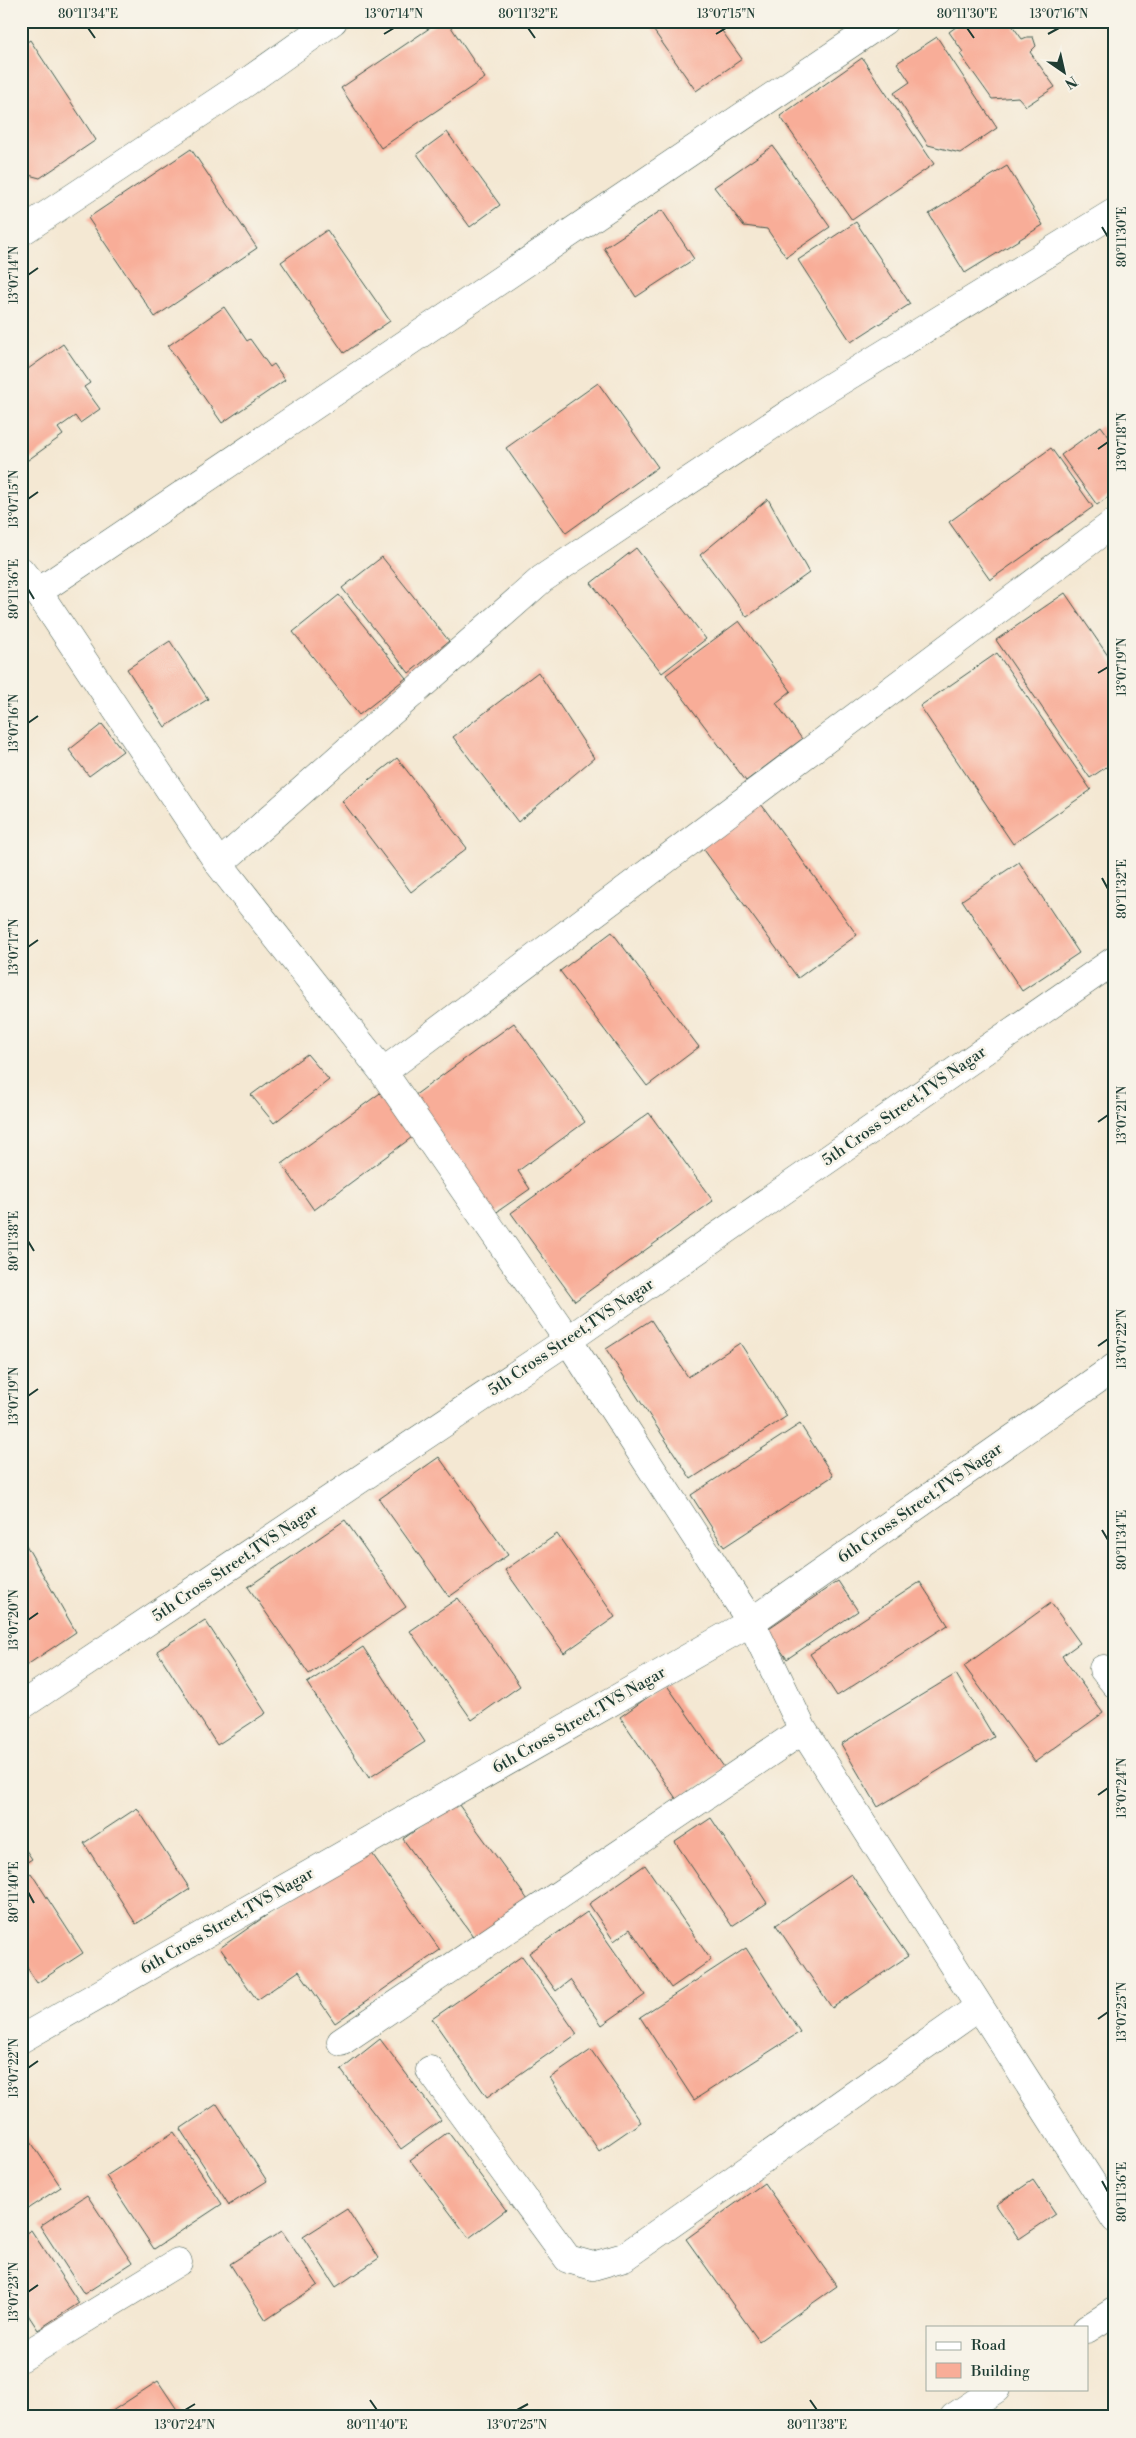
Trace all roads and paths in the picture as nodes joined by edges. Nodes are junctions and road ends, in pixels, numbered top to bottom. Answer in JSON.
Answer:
{"nodes":[{"id":1,"x":334,"y":21,"type":"edge"},
{"id":2,"x":884,"y":21,"type":"edge"},
{"id":3,"x":1115,"y":212,"type":"edge"},
{"id":4,"x":21,"y":232,"type":"edge"},
{"id":5,"x":1115,"y":522,"type":"edge"},
{"id":6,"x":21,"y":571,"type":"edge"},
{"id":7,"x":38,"y":592,"type":"junction"},
{"id":8,"x":220,"y":864,"type":"junction"},
{"id":9,"x":1115,"y":960,"type":"edge"},
{"id":10,"x":383,"y":1072,"type":"junction"},
{"id":11,"x":568,"y":1340,"type":"junction"},
{"id":12,"x":1115,"y":1367,"type":"edge"},
{"id":13,"x":750,"y":1622,"type":"junction"},
{"id":14,"x":21,"y":1706,"type":"edge"},
{"id":15,"x":803,"y":1730,"type":"junction"},
{"id":16,"x":979,"y":2007,"type":"junction"},
{"id":17,"x":21,"y":2039,"type":"edge"},
{"id":18,"x":341,"y":2042,"type":"dead end"},
{"id":19,"x":430,"y":2070,"type":"dead end"},
{"id":20,"x":1115,"y":2219,"type":"edge"},
{"id":21,"x":178,"y":2262,"type":"dead end"},
{"id":22,"x":1115,"y":2311,"type":"edge"},
{"id":23,"x":1088,"y":2328,"type":"edge"},
{"id":24,"x":21,"y":2358,"type":"edge"},
{"id":25,"x":994,"y":2390,"type":"edge"},
{"id":26,"x":954,"y":2417,"type":"edge"}],
"edges":[{"from":1,"to":4,"type":"street"},
{"from":2,"to":7,"type":"street"},
{"from":3,"to":8,"type":"street"},
{"from":5,"to":10,"type":"street"},
{"from":6,"to":7,"type":"street"},
{"from":7,"to":8,"type":"street"},
{"from":8,"to":10,"type":"street"},
{"from":9,"to":11,"type":"street","name":"5th Cross Street,TVS Nagar"},
{"from":10,"to":11,"type":"street"},
{"from":11,"to":13,"type":"street"},
{"from":11,"to":14,"type":"street","name":"5th Cross Street,TVS Nagar"},
{"from":12,"to":13,"type":"street","name":"6th Cross Street,TVS Nagar"},
{"from":13,"to":15,"type":"street"},
{"from":13,"to":17,"type":"street","name":"6th Cross Street,TVS Nagar"},
{"from":15,"to":16,"type":"street"},
{"from":15,"to":18,"type":"street"},
{"from":16,"to":19,"type":"street"},
{"from":16,"to":20,"type":"street"},
{"from":21,"to":24,"type":"street"},
{"from":22,"to":23,"type":"street"},
{"from":25,"to":26,"type":"street"}]}
